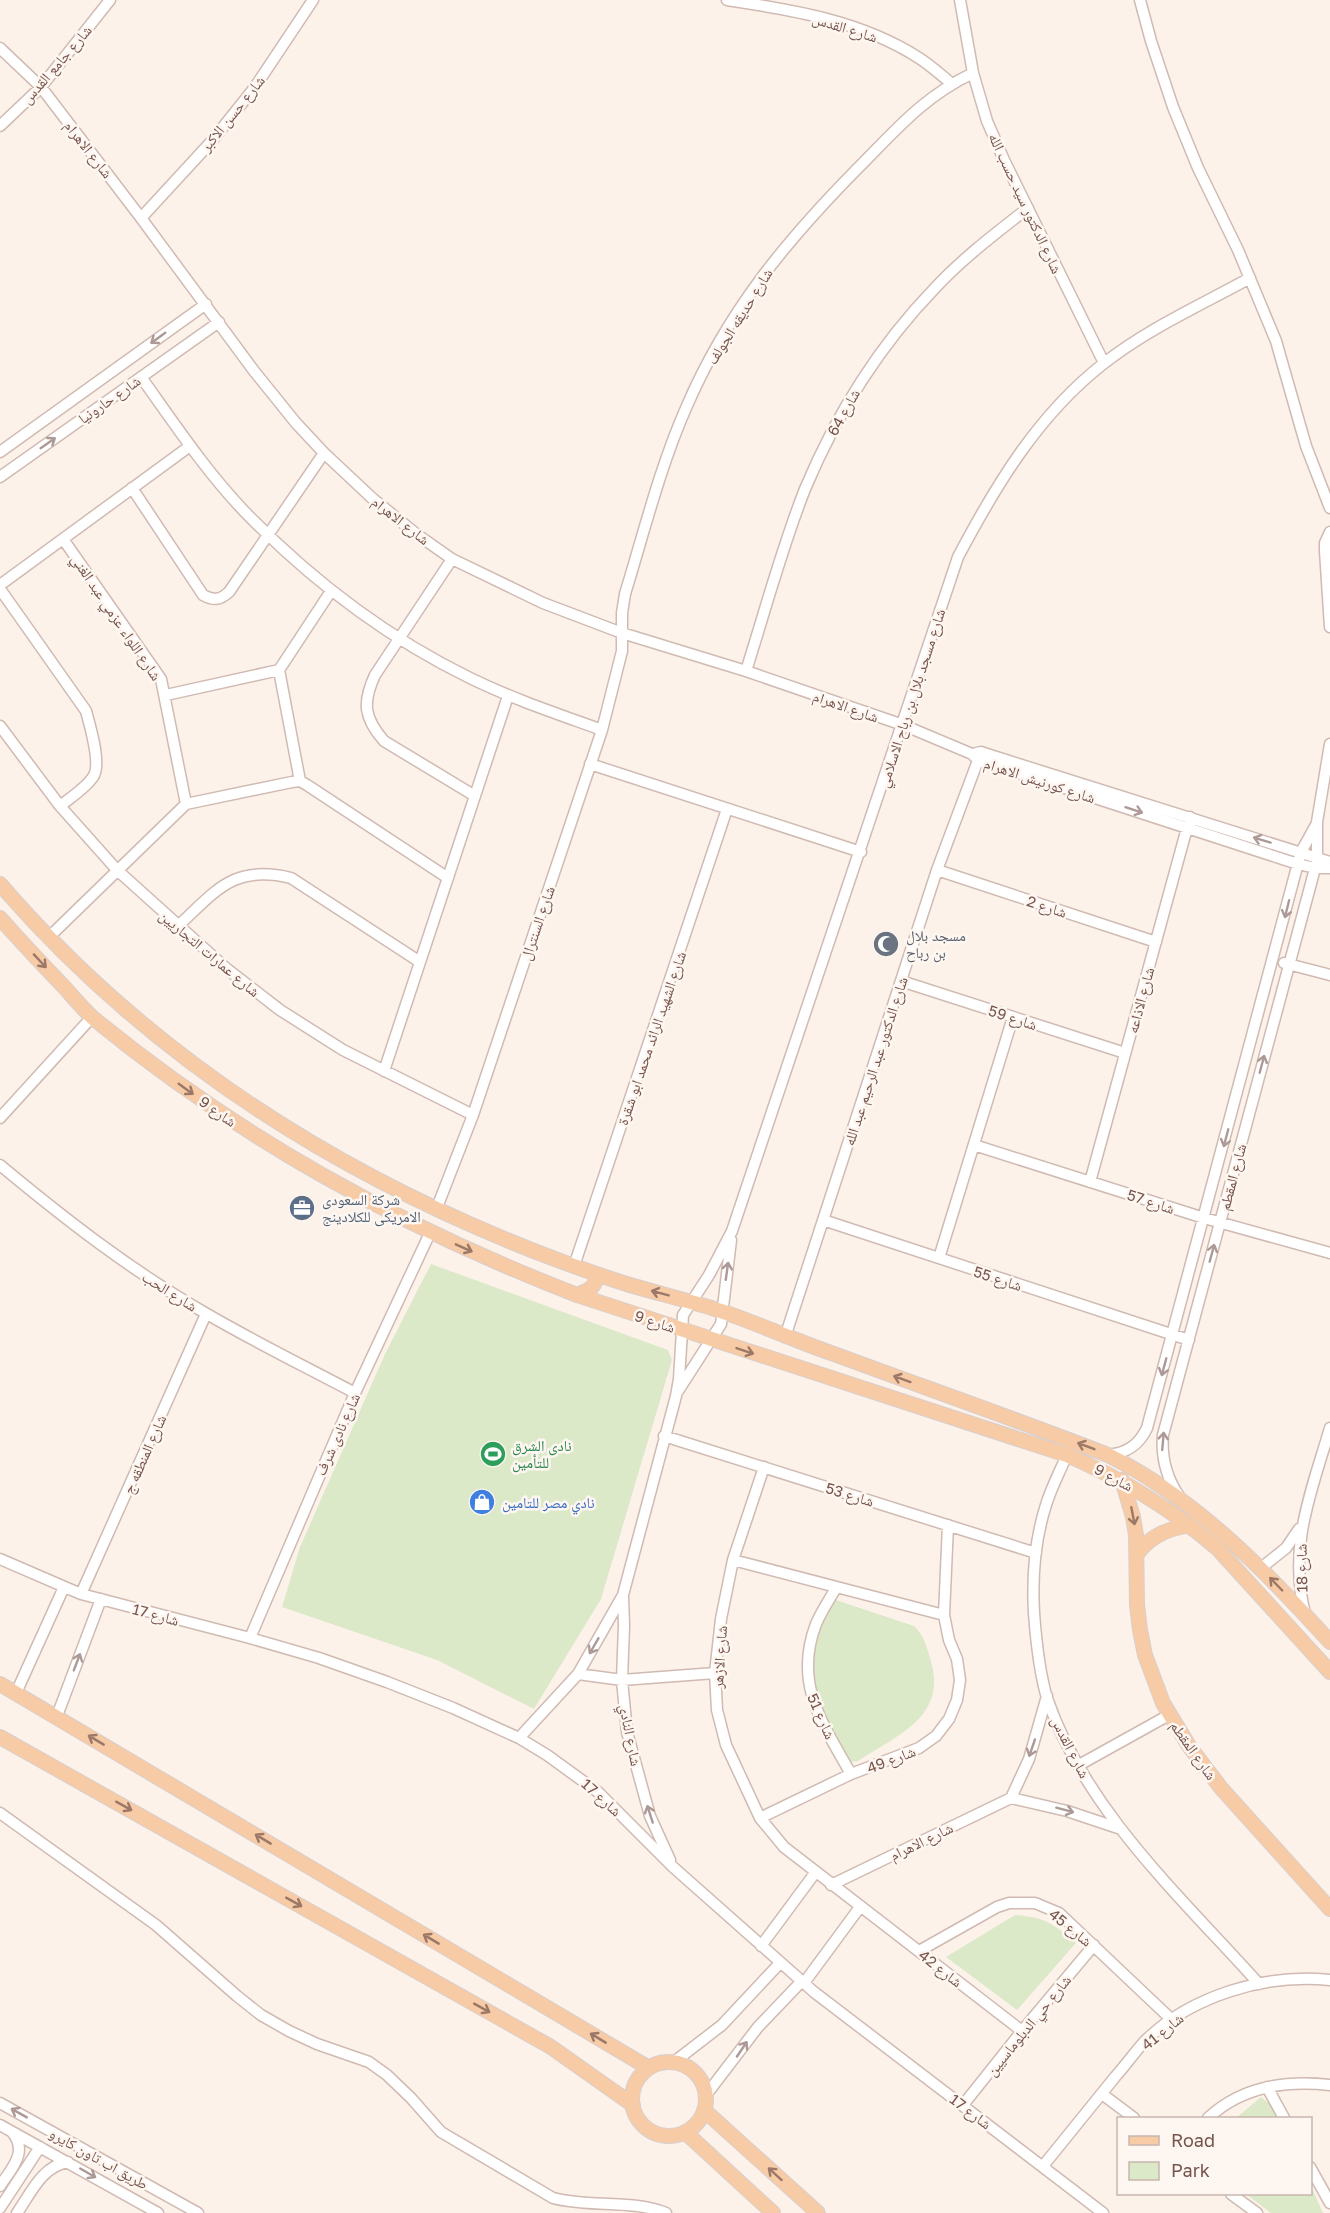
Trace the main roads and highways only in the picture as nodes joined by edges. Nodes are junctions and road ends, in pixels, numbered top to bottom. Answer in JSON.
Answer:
{"nodes":[{"id":1,"x":0,"y":884,"type":"edge"},
{"id":2,"x":0,"y":918,"type":"edge"},
{"id":3,"x":597,"y":1274,"type":"junction"},
{"id":4,"x":577,"y":1295,"type":"junction"},
{"id":5,"x":1122,"y":1480,"type":"junction"},
{"id":6,"x":1190,"y":1526,"type":"junction"},
{"id":7,"x":1137,"y":1554,"type":"junction"},
{"id":8,"x":1330,"y":1642,"type":"edge"},
{"id":9,"x":1330,"y":1672,"type":"edge"},
{"id":10,"x":0,"y":1684,"type":"edge"},
{"id":11,"x":0,"y":1737,"type":"edge"},
{"id":12,"x":1330,"y":1909,"type":"edge"},
{"id":13,"x":649,"y":2068,"type":"junction"},
{"id":14,"x":633,"y":2105,"type":"junction"},
{"id":15,"x":704,"y":2110,"type":"junction"},
{"id":16,"x":685,"y":2132,"type":"junction"},
{"id":17,"x":773,"y":2213,"type":"edge"},
{"id":18,"x":818,"y":2213,"type":"edge"}],
"edges":[{"from":1,"to":3,"type":"main road","name":"شارع 9"},
{"from":2,"to":4,"type":"main road","name":"شارع 9","one_way":true},
{"from":3,"to":4,"type":"main road"},
{"from":8,"to":3,"type":"main road","name":"شارع 9","one_way":true},
{"from":4,"to":5,"type":"main road","name":"شارع 9","one_way":true},
{"from":5,"to":6,"type":"main road","name":"شارع 9"},
{"from":5,"to":7,"type":"main road","name":"شارع المقطم","one_way":true},
{"from":6,"to":7,"type":"main road"},
{"from":6,"to":9,"type":"main road","name":"شارع 9"},
{"from":7,"to":12,"type":"main road","name":"شارع المقطم"},
{"from":13,"to":10,"type":"main road","one_way":true},
{"from":11,"to":14,"type":"main road","one_way":true},
{"from":13,"to":14,"type":"main road"},
{"from":13,"to":15,"type":"main road"},
{"from":14,"to":16,"type":"main road"},
{"from":15,"to":16,"type":"main road"},
{"from":18,"to":15,"type":"main road","one_way":true},
{"from":16,"to":17,"type":"main road"}]}
